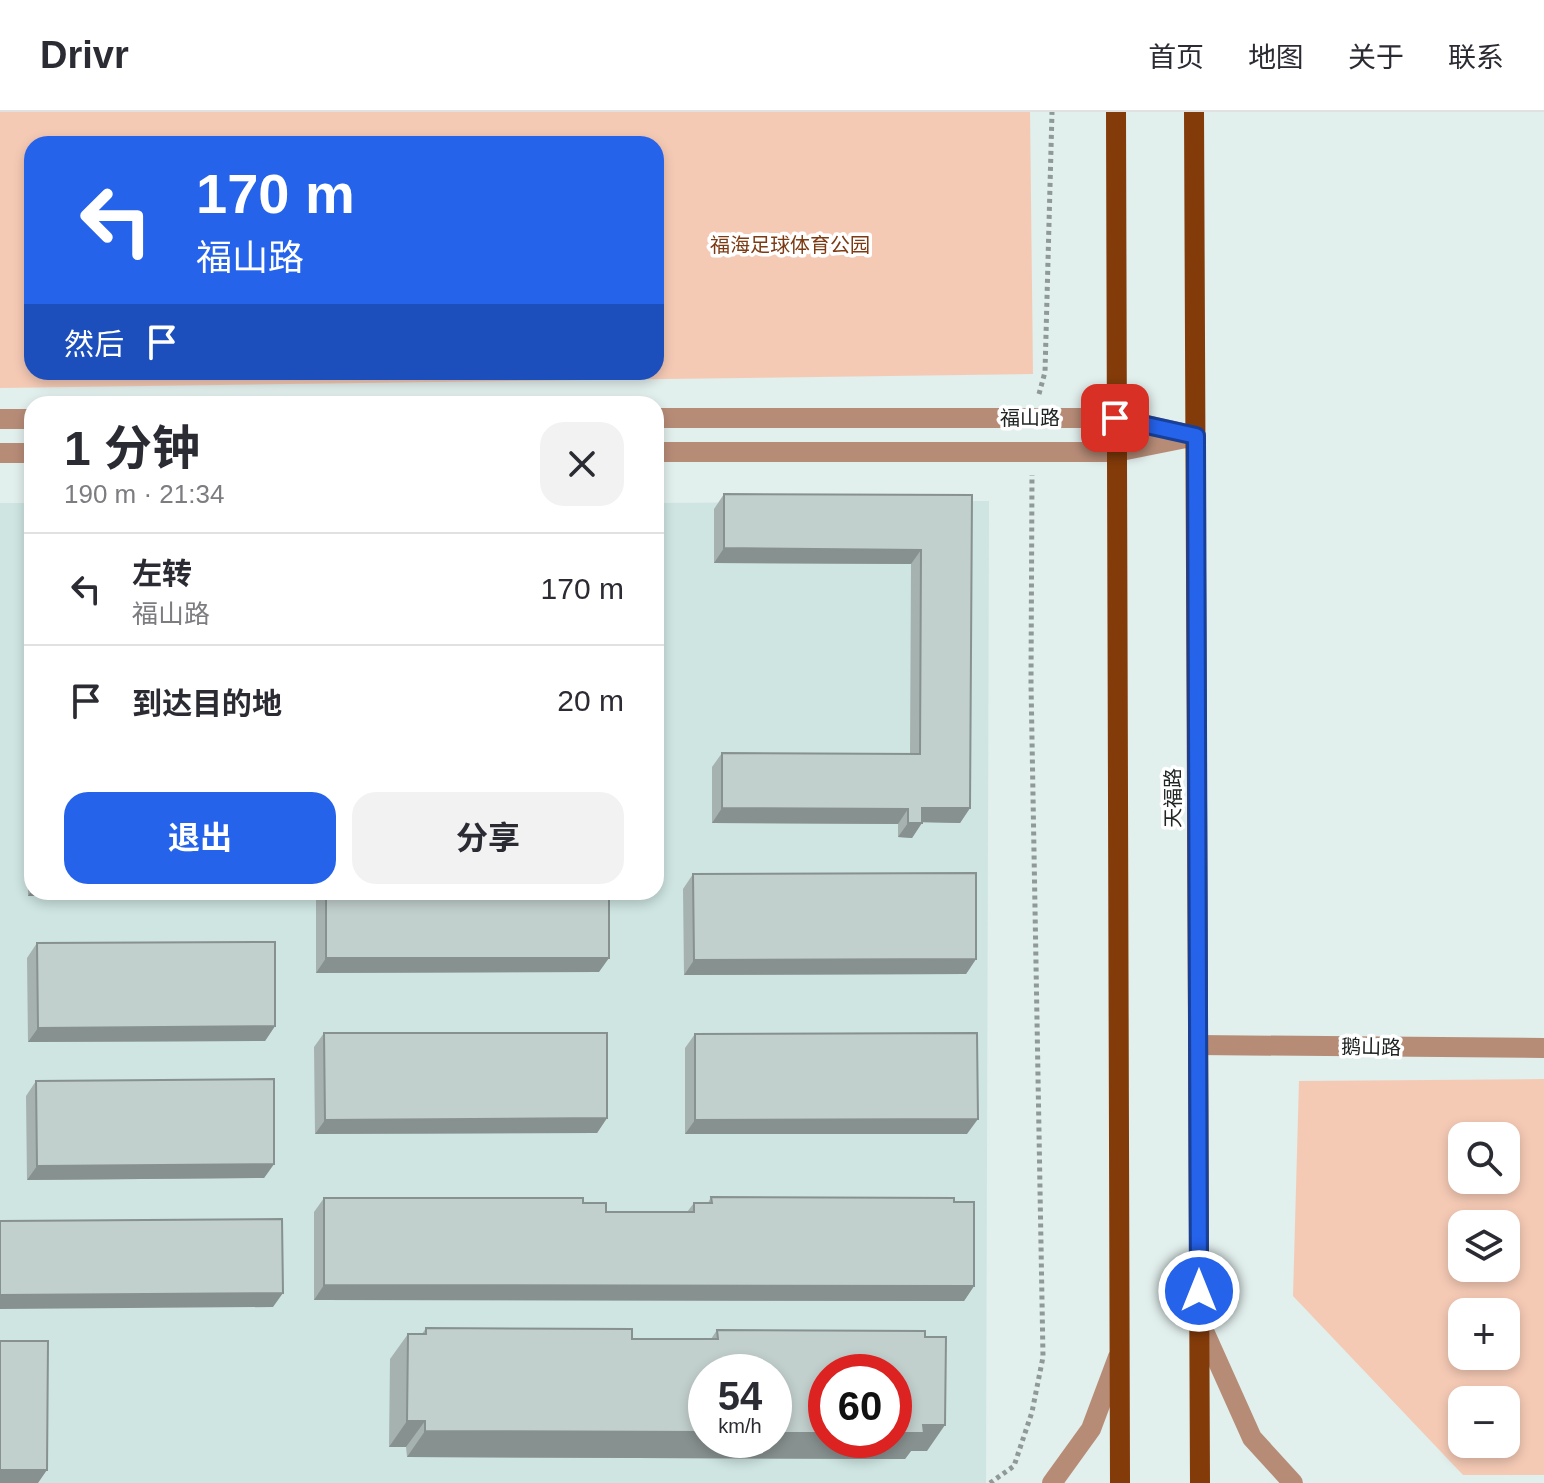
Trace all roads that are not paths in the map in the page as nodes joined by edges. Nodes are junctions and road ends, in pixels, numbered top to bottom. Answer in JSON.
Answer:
{"nodes":[{"id":1,"x":1116,"y":112,"type":"edge"},
{"id":2,"x":1194,"y":112,"type":"edge"},
{"id":3,"x":664,"y":418,"type":"edge"},
{"id":4,"x":1115,"y":418,"type":"junction"},
{"id":5,"x":0,"y":419,"type":"edge"},
{"id":6,"x":24,"y":419,"type":"edge"},
{"id":7,"x":1196,"y":436,"type":"junction"},
{"id":8,"x":664,"y":452,"type":"edge"},
{"id":9,"x":1116,"y":452,"type":"junction"},
{"id":10,"x":0,"y":453,"type":"edge"},
{"id":11,"x":24,"y":453,"type":"edge"},
{"id":12,"x":1198,"y":1045,"type":"junction"},
{"id":13,"x":1544,"y":1048,"type":"edge"},
{"id":14,"x":1200,"y":1322,"type":"junction"},
{"id":15,"x":1120,"y":1353,"type":"junction"},
{"id":16,"x":1052,"y":1483,"type":"edge"},
{"id":17,"x":1120,"y":1483,"type":"edge"},
{"id":18,"x":1200,"y":1483,"type":"edge"},
{"id":19,"x":1293,"y":1483,"type":"edge"}],
"edges":[{"from":1,"to":4,"type":"main road"},
{"from":2,"to":7,"type":"main road","name":"天福路"},
{"from":3,"to":4,"type":"street","name":"福山路"},
{"from":4,"to":7,"type":"street","name":"福山路"},
{"from":4,"to":9,"type":"main road"},
{"from":5,"to":6,"type":"street"},
{"from":7,"to":9,"type":"street","name":"福山路"},
{"from":7,"to":12,"type":"main road","name":"天福路"},
{"from":8,"to":9,"type":"street","name":"福山路"},
{"from":9,"to":15,"type":"main road"},
{"from":10,"to":11,"type":"street"},
{"from":12,"to":13,"type":"street","name":"鹅山路"},
{"from":12,"to":14,"type":"main road","name":"天福路"},
{"from":14,"to":18,"type":"main road","name":"天福路"},
{"from":14,"to":19,"type":"street"},
{"from":15,"to":16,"type":"street"},
{"from":15,"to":17,"type":"main road"}]}
